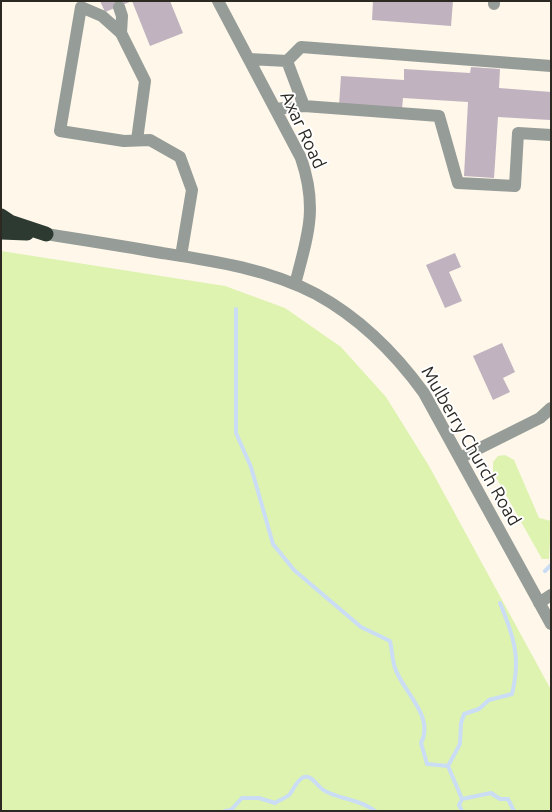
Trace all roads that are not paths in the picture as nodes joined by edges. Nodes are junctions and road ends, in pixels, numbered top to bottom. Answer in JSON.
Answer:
{"nodes":[{"id":1,"x":218,"y":1,"type":"edge"},
{"id":2,"x":83,"y":4,"type":"edge"},
{"id":3,"x":119,"y":6,"type":"dead end"},
{"id":4,"x":121,"y":32,"type":"junction"},
{"id":5,"x":249,"y":59,"type":"junction"},
{"id":6,"x":287,"y":61,"type":"junction"},
{"id":7,"x":551,"y":66,"type":"edge"},
{"id":8,"x":304,"y":106,"type":"junction"},
{"id":9,"x":276,"y":110,"type":"junction"},
{"id":10,"x":551,"y":135,"type":"edge"},
{"id":11,"x":137,"y":140,"type":"junction"},
{"id":12,"x":1,"y":216,"type":"edge"},
{"id":13,"x":1,"y":232,"type":"edge"},
{"id":14,"x":46,"y":234,"type":"junction"},
{"id":15,"x":181,"y":256,"type":"junction"},
{"id":16,"x":295,"y":284,"type":"junction"},
{"id":17,"x":551,"y":408,"type":"edge"},
{"id":18,"x":460,"y":458,"type":"junction"},
{"id":19,"x":551,"y":595,"type":"edge"},
{"id":20,"x":539,"y":603,"type":"junction"},
{"id":21,"x":551,"y":624,"type":"edge"}],
"edges":[{"from":1,"to":5,"type":"street","name":"Axar Road"},
{"from":2,"to":4,"type":"street"},
{"from":2,"to":11,"type":"street"},
{"from":3,"to":4,"type":"street"},
{"from":4,"to":11,"type":"street"},
{"from":5,"to":6,"type":"street"},
{"from":5,"to":9,"type":"street","name":"Axar Road"},
{"from":6,"to":7,"type":"street"},
{"from":6,"to":8,"type":"street"},
{"from":8,"to":9,"type":"street"},
{"from":8,"to":10,"type":"street"},
{"from":9,"to":16,"type":"street","name":"Axar Road"},
{"from":11,"to":15,"type":"street"},
{"from":12,"to":14,"type":"highway"},
{"from":13,"to":14,"type":"highway"},
{"from":14,"to":15,"type":"street","name":"Mulberry Church Road"},
{"from":15,"to":16,"type":"street","name":"Mulberry Church Road"},
{"from":16,"to":18,"type":"street","name":"Mulberry Church Road"},
{"from":17,"to":18,"type":"street"},
{"from":18,"to":20,"type":"street","name":"Mulberry Church Road"},
{"from":19,"to":20,"type":"street"},
{"from":20,"to":21,"type":"street","name":"Mulberry Church Road"}]}
